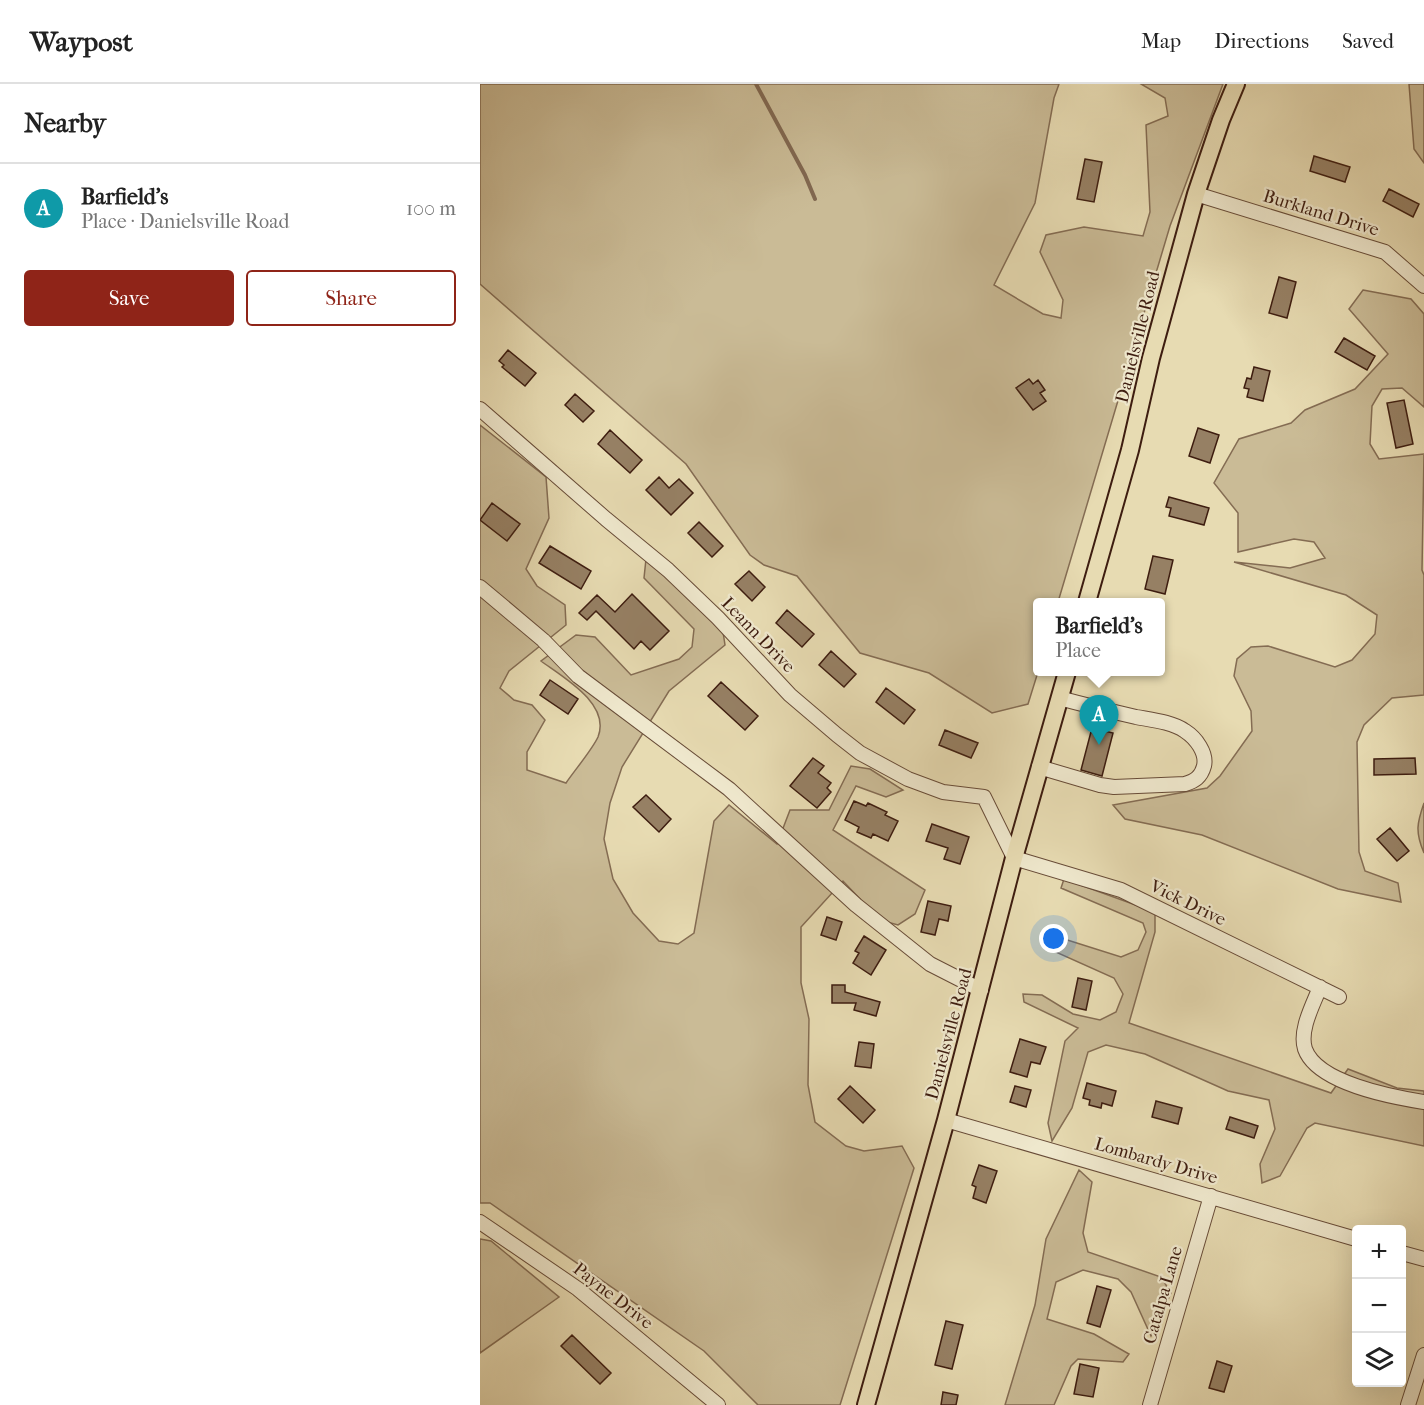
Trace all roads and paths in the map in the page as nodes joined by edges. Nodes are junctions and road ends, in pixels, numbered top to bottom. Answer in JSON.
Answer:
{"nodes":[{"id":1,"x":1236,"y":84,"type":"edge"},
{"id":2,"x":1196,"y":194,"type":"junction"},
{"id":3,"x":1424,"y":286,"type":"edge"},
{"id":4,"x":480,"y":409,"type":"edge"},
{"id":5,"x":480,"y":587,"type":"edge"},
{"id":6,"x":1088,"y":598,"type":"edge"},
{"id":7,"x":1066,"y":676,"type":"edge"},
{"id":8,"x":1059,"y":698,"type":"junction"},
{"id":9,"x":1039,"y":767,"type":"junction"},
{"id":10,"x":1014,"y":858,"type":"junction"},
{"id":11,"x":1320,"y":987,"type":"junction"},
{"id":12,"x":981,"y":990,"type":"junction"},
{"id":13,"x":1339,"y":997,"type":"dead end"},
{"id":14,"x":1424,"y":1102,"type":"edge"},
{"id":15,"x":946,"y":1120,"type":"junction"},
{"id":16,"x":1211,"y":1196,"type":"junction"},
{"id":17,"x":480,"y":1222,"type":"edge"},
{"id":18,"x":1352,"y":1238,"type":"edge"},
{"id":19,"x":1406,"y":1254,"type":"edge"},
{"id":20,"x":1424,"y":1259,"type":"edge"},
{"id":21,"x":1424,"y":1355,"type":"edge"},
{"id":22,"x":718,"y":1405,"type":"edge"},
{"id":23,"x":866,"y":1405,"type":"edge"},
{"id":24,"x":1150,"y":1405,"type":"edge"},
{"id":25,"x":1408,"y":1405,"type":"edge"}],
"edges":[{"from":1,"to":2,"type":"main road","name":"Danielsville Road"},
{"from":2,"to":3,"type":"street","name":"Burkland Drive"},
{"from":2,"to":6,"type":"main road","name":"Danielsville Road"},
{"from":4,"to":10,"type":"street","name":"Leann Drive"},
{"from":5,"to":12,"type":"street"},
{"from":7,"to":8,"type":"main road","name":"Danielsville Road"},
{"from":8,"to":9,"type":"main road","name":"Danielsville Road"},
{"from":8,"to":9,"type":"street"},
{"from":9,"to":10,"type":"main road","name":"Danielsville Road"},
{"from":10,"to":11,"type":"street","name":"Vick Drive"},
{"from":10,"to":12,"type":"main road","name":"Danielsville Road"},
{"from":11,"to":13,"type":"street","name":"Vick Drive"},
{"from":11,"to":14,"type":"street"},
{"from":12,"to":15,"type":"main road","name":"Danielsville Road"},
{"from":15,"to":16,"type":"street","name":"Lombardy Drive"},
{"from":15,"to":23,"type":"main road","name":"Danielsville Road"},
{"from":16,"to":18,"type":"street","name":"Lombardy Drive"},
{"from":16,"to":24,"type":"street","name":"Catalpa Lane"},
{"from":17,"to":22,"type":"street","name":"Payne Drive"},
{"from":19,"to":20,"type":"street"},
{"from":21,"to":25,"type":"street"}]}
